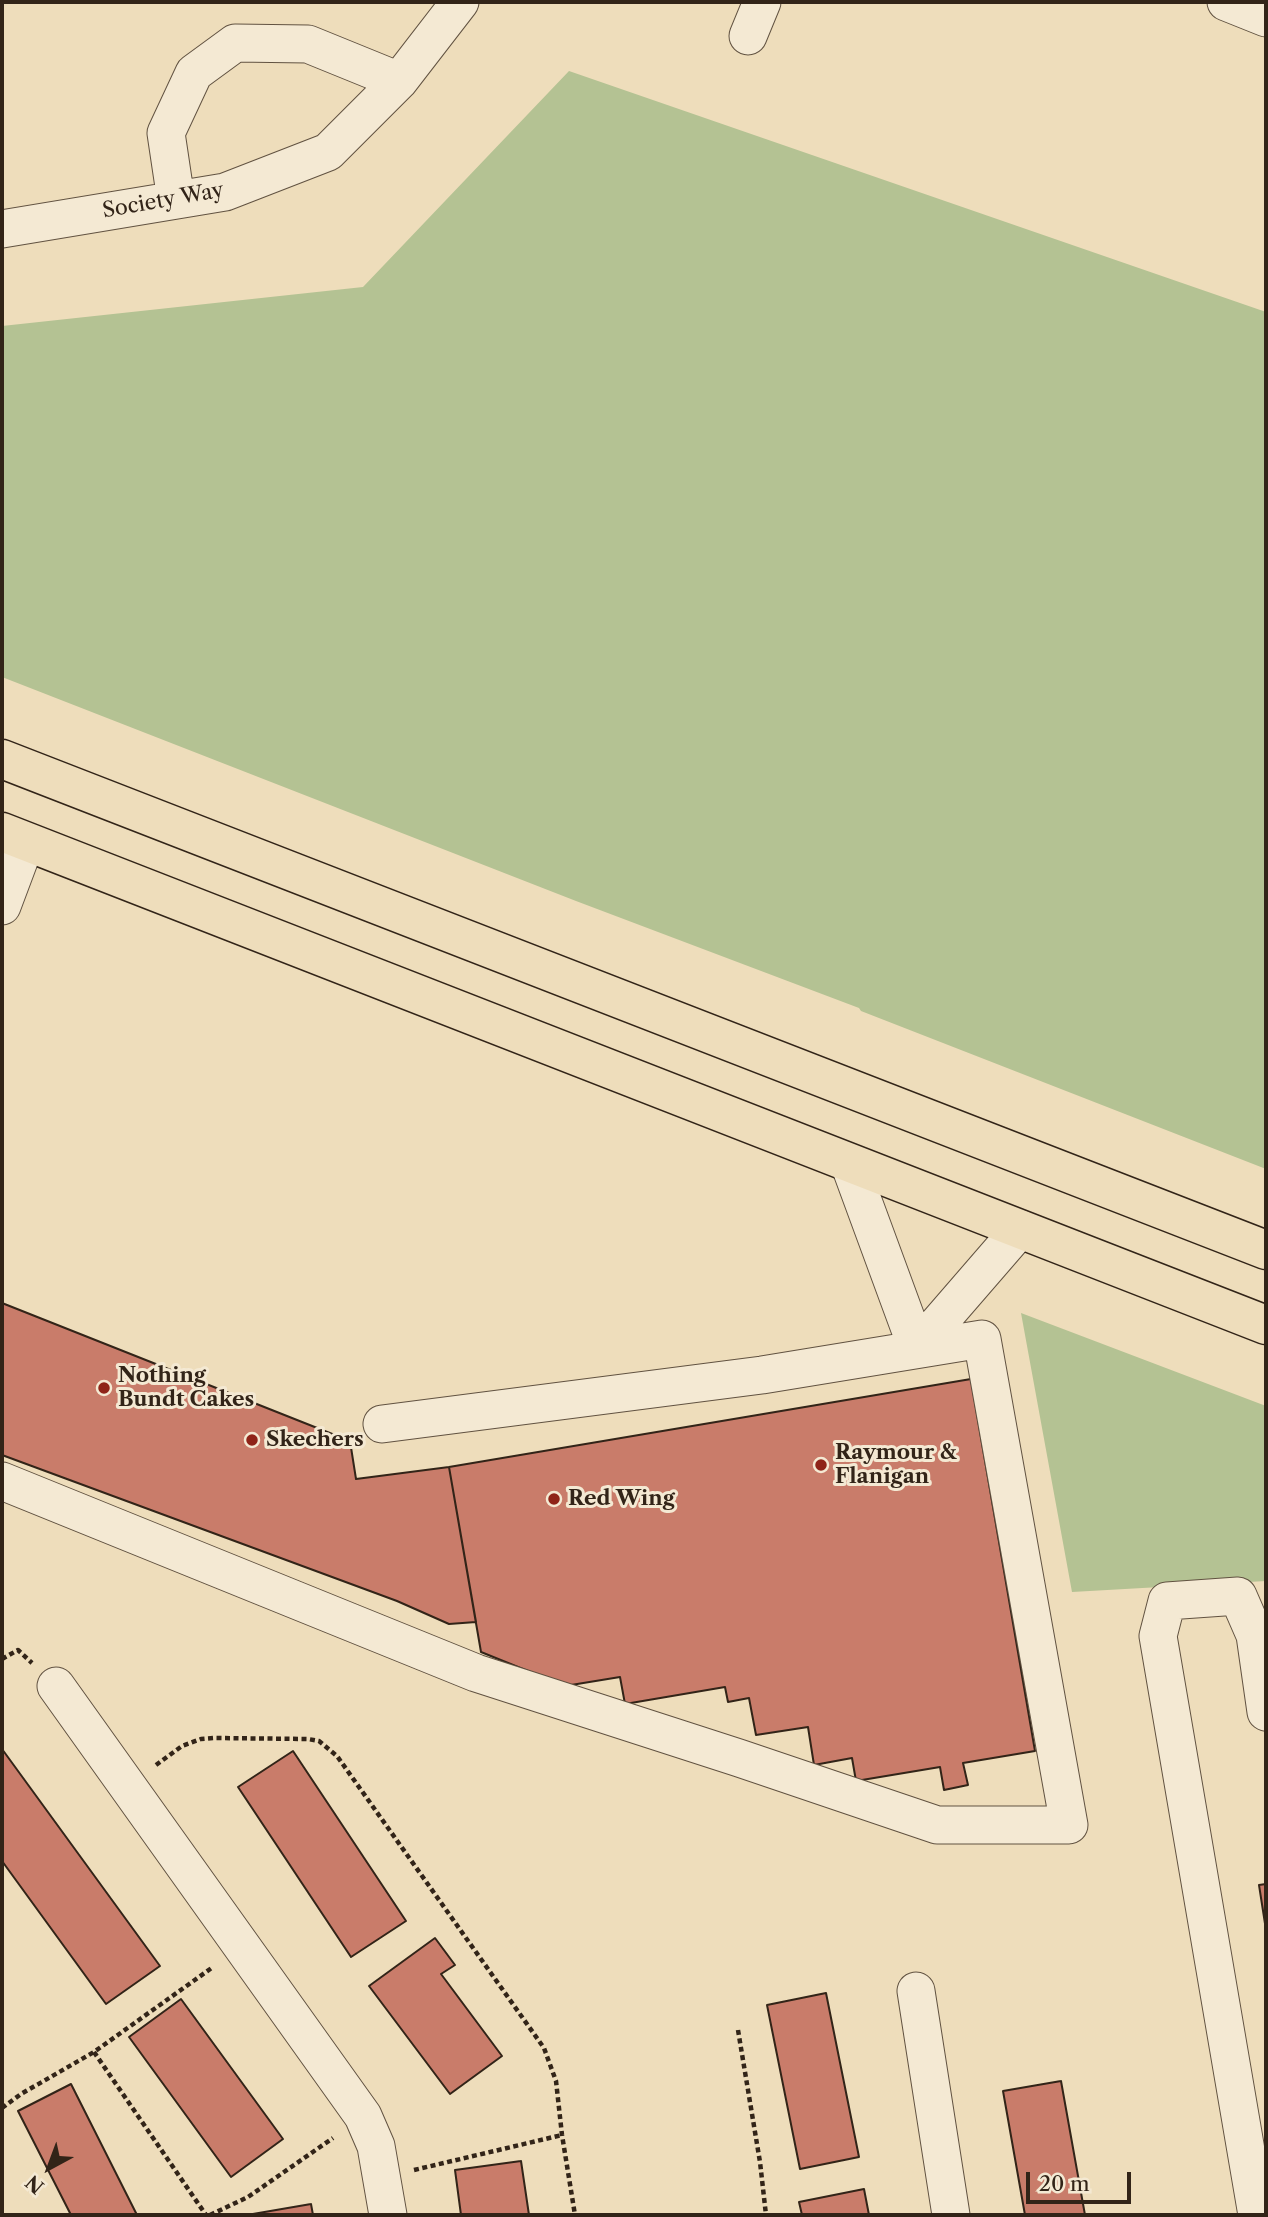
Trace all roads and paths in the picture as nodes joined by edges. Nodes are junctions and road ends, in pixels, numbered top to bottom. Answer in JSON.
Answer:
{"nodes":[{"id":1,"x":460,"y":2,"type":"edge"},
{"id":2,"x":762,"y":2,"type":"edge"},
{"id":3,"x":1226,"y":2,"type":"edge"},
{"id":4,"x":1266,"y":18,"type":"edge"},
{"id":5,"x":748,"y":36,"type":"dead end"},
{"id":6,"x":399,"y":81,"type":"junction"},
{"id":7,"x":176,"y":200,"type":"junction"},
{"id":8,"x":2,"y":229,"type":"edge"},
{"id":9,"x":2,"y":759,"type":"edge"},
{"id":10,"x":14,"y":837,"type":"edge"},
{"id":11,"x":2,"y":906,"type":"edge"},
{"id":12,"x":849,"y":1163,"type":"junction"},
{"id":13,"x":1020,"y":1229,"type":"junction"},
{"id":14,"x":1266,"y":1250,"type":"edge"},
{"id":15,"x":1266,"y":1325,"type":"edge"},
{"id":16,"x":917,"y":1348,"type":"junction"},
{"id":17,"x":382,"y":1424,"type":"dead end"},
{"id":18,"x":2,"y":1481,"type":"edge"},
{"id":19,"x":56,"y":1686,"type":"dead end"},
{"id":20,"x":1266,"y":1712,"type":"edge"},
{"id":21,"x":127,"y":1786,"type":"junction"},
{"id":22,"x":241,"y":1946,"type":"junction"},
{"id":23,"x":916,"y":1991,"type":"dead end"},
{"id":24,"x":738,"y":2030,"type":"dead end"},
{"id":25,"x":93,"y":2052,"type":"junction"},
{"id":26,"x":2,"y":2108,"type":"edge"},
{"id":27,"x":363,"y":2116,"type":"junction"},
{"id":28,"x":562,"y":2135,"type":"junction"},
{"id":29,"x":382,"y":2178,"type":"junction"},
{"id":30,"x":208,"y":2215,"type":"edge"},
{"id":31,"x":388,"y":2215,"type":"edge"},
{"id":32,"x":575,"y":2215,"type":"edge"},
{"id":33,"x":766,"y":2215,"type":"edge"},
{"id":34,"x":951,"y":2215,"type":"edge"},
{"id":35,"x":1257,"y":2215,"type":"edge"}],
"edges":[{"from":1,"to":6,"type":"street","name":"Society Way"},
{"from":2,"to":5,"type":"street"},
{"from":3,"to":4,"type":"street"},
{"from":6,"to":7,"type":"street","name":"Society Way"},
{"from":6,"to":7,"type":"street"},
{"from":7,"to":8,"type":"street","name":"Society Way"},
{"from":9,"to":14,"type":"highway"},
{"from":10,"to":11,"type":"street"},
{"from":10,"to":12,"type":"highway"},
{"from":12,"to":13,"type":"highway"},
{"from":12,"to":16,"type":"street"},
{"from":13,"to":15,"type":"highway"},
{"from":13,"to":16,"type":"street"},
{"from":16,"to":17,"type":"street"},
{"from":16,"to":18,"type":"street"},
{"from":19,"to":21,"type":"street"},
{"from":20,"to":35,"type":"street"},
{"from":21,"to":22,"type":"street"},
{"from":21,"to":28,"type":"path"},
{"from":22,"to":25,"type":"path"},
{"from":22,"to":27,"type":"street"},
{"from":23,"to":34,"type":"street"},
{"from":24,"to":33,"type":"path"},
{"from":25,"to":26,"type":"path"},
{"from":25,"to":30,"type":"path"},
{"from":27,"to":29,"type":"street"},
{"from":27,"to":30,"type":"path"},
{"from":28,"to":29,"type":"path"},
{"from":28,"to":32,"type":"path"},
{"from":29,"to":31,"type":"street"}]}
